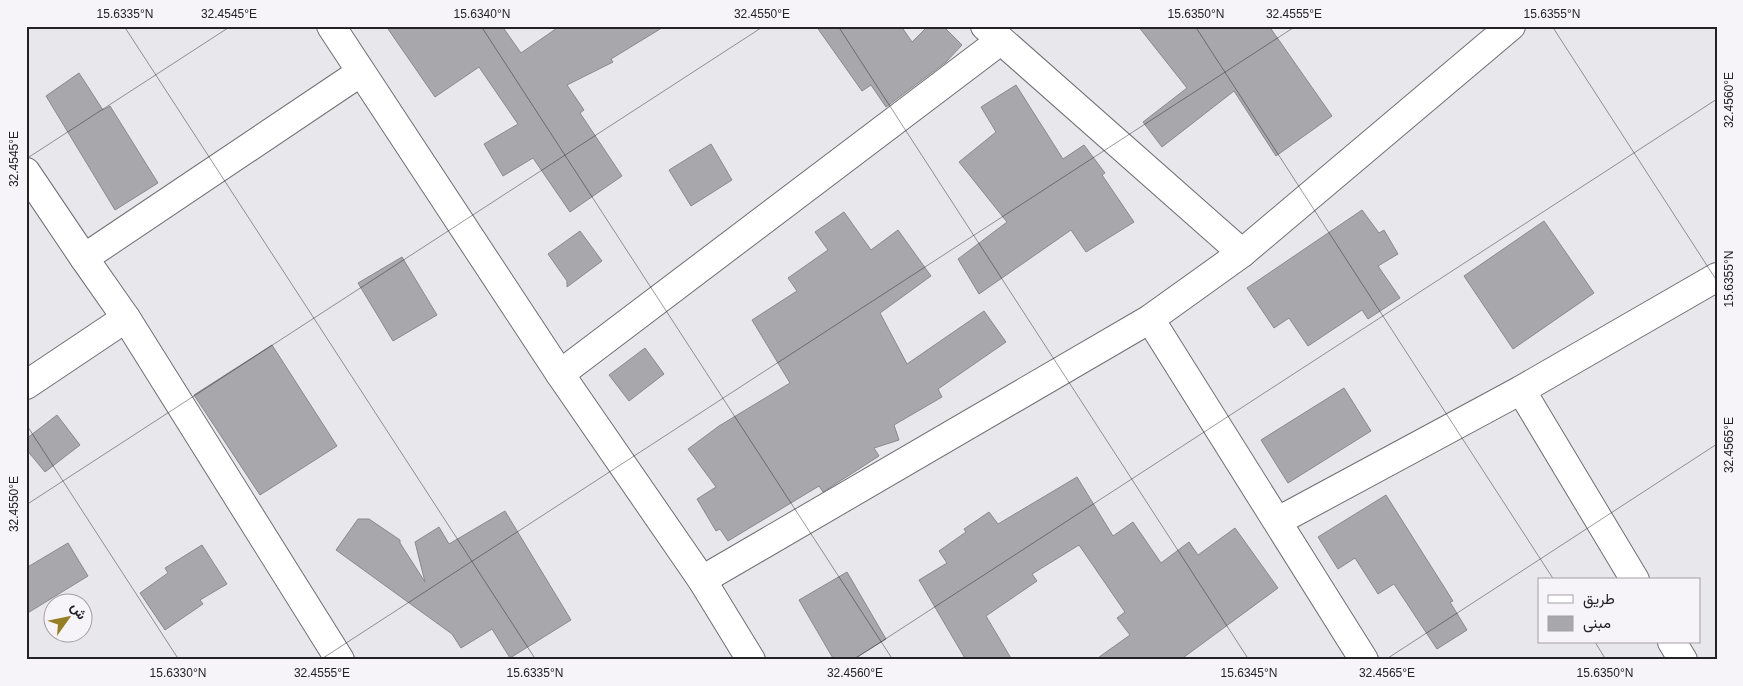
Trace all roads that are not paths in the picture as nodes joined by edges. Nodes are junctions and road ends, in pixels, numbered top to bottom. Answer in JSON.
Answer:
{"nodes":[{"id":1,"x":331,"y":26,"type":"edge"},
{"id":2,"x":1511,"y":26,"type":"edge"},
{"id":3,"x":992,"y":34,"type":"edge"},
{"id":4,"x":361,"y":72,"type":"junction"},
{"id":5,"x":26,"y":172,"type":"edge"},
{"id":6,"x":1242,"y":253,"type":"junction"},
{"id":7,"x":84,"y":258,"type":"junction"},
{"id":8,"x":1717,"y":277,"type":"edge"},
{"id":9,"x":126,"y":318,"type":"junction"},
{"id":10,"x":1150,"y":318,"type":"junction"},
{"id":11,"x":560,"y":374,"type":"junction"},
{"id":12,"x":26,"y":385,"type":"edge"},
{"id":13,"x":1521,"y":390,"type":"junction"},
{"id":14,"x":1278,"y":521,"type":"junction"},
{"id":15,"x":1634,"y":578,"type":"edge"},
{"id":16,"x":702,"y":580,"type":"junction"},
{"id":17,"x":1673,"y":644,"type":"edge"},
{"id":18,"x":340,"y":660,"type":"edge"},
{"id":19,"x":751,"y":660,"type":"edge"},
{"id":20,"x":1364,"y":660,"type":"edge"},
{"id":21,"x":1683,"y":660,"type":"edge"}],
"edges":[{"from":1,"to":4,"type":"street"},
{"from":2,"to":6,"type":"street"},
{"from":3,"to":6,"type":"street"},
{"from":3,"to":11,"type":"street"},
{"from":4,"to":7,"type":"street"},
{"from":4,"to":11,"type":"street"},
{"from":5,"to":7,"type":"street"},
{"from":6,"to":10,"type":"street"},
{"from":7,"to":9,"type":"street"},
{"from":8,"to":13,"type":"street"},
{"from":9,"to":12,"type":"street"},
{"from":9,"to":18,"type":"street"},
{"from":10,"to":14,"type":"street"},
{"from":10,"to":16,"type":"street"},
{"from":11,"to":16,"type":"street"},
{"from":13,"to":14,"type":"street"},
{"from":13,"to":15,"type":"street"},
{"from":14,"to":20,"type":"street"},
{"from":16,"to":19,"type":"street"},
{"from":17,"to":21,"type":"street"}]}
